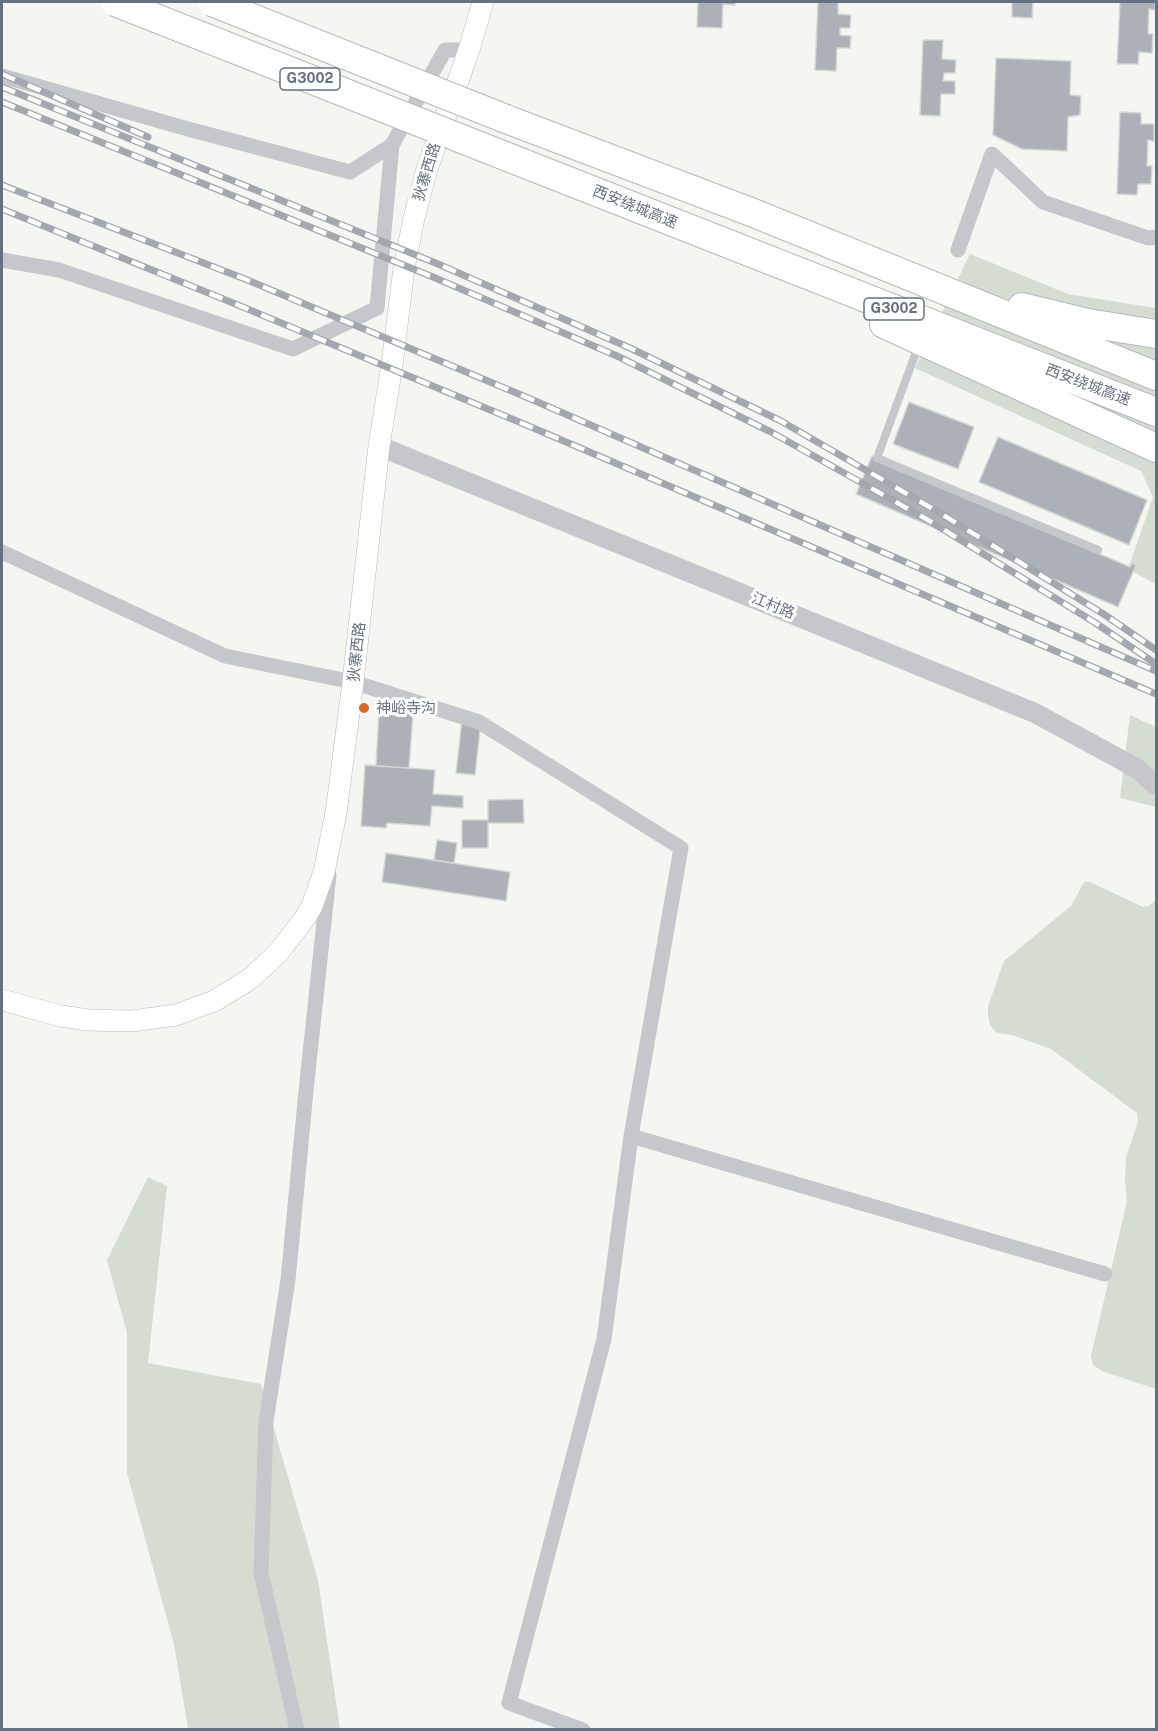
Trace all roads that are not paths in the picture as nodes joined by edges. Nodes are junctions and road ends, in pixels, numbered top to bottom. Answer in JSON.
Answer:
{"nodes":[{"id":1,"x":115,"y":2,"type":"edge"},
{"id":2,"x":212,"y":2,"type":"edge"},
{"id":3,"x":483,"y":2,"type":"edge"},
{"id":4,"x":488,"y":2,"type":"edge"},
{"id":5,"x":469,"y":50,"type":"junction"},
{"id":6,"x":2,"y":76,"type":"edge"},
{"id":7,"x":392,"y":146,"type":"junction"},
{"id":8,"x":632,"y":206,"type":"junction"},
{"id":9,"x":1156,"y":237,"type":"edge"},
{"id":10,"x":957,"y":250,"type":"dead end"},
{"id":11,"x":852,"y":252,"type":"junction"},
{"id":12,"x":2,"y":260,"type":"edge"},
{"id":13,"x":1156,"y":334,"type":"edge"},
{"id":14,"x":915,"y":355,"type":"dead end"},
{"id":15,"x":1156,"y":376,"type":"edge"},
{"id":16,"x":1156,"y":412,"type":"edge"},
{"id":17,"x":379,"y":446,"type":"junction"},
{"id":18,"x":1156,"y":448,"type":"edge"},
{"id":19,"x":1098,"y":550,"type":"dead end"},
{"id":20,"x":2,"y":552,"type":"edge"},
{"id":21,"x":354,"y":682,"type":"junction"},
{"id":22,"x":1156,"y":785,"type":"edge"},
{"id":23,"x":336,"y":813,"type":"junction"},
{"id":24,"x":2,"y":1000,"type":"edge"},
{"id":25,"x":631,"y":1136,"type":"junction"},
{"id":26,"x":1105,"y":1274,"type":"dead end"},
{"id":27,"x":297,"y":1730,"type":"edge"},
{"id":28,"x":583,"y":1730,"type":"edge"}],
"edges":[{"from":1,"to":8,"type":"highway","name":"西安绕城高速","number":"G3002","bridge":true},
{"from":2,"to":11,"type":"highway","number":"G3002","bridge":true},
{"from":3,"to":5,"type":"main road","name":"狄寨西路"},
{"from":4,"to":5,"type":"main road","name":"狄寨西路"},
{"from":5,"to":7,"type":"street"},
{"from":5,"to":17,"type":"main road","name":"狄寨西路"},
{"from":6,"to":7,"type":"street"},
{"from":7,"to":12,"type":"street"},
{"from":8,"to":16,"type":"highway","name":"西安绕城高速","number":"G3002"},
{"from":8,"to":18,"type":"highway"},
{"from":9,"to":10,"type":"street"},
{"from":11,"to":13,"type":"highway"},
{"from":11,"to":15,"type":"highway","number":"G3002"},
{"from":14,"to":19,"type":"lane"},
{"from":17,"to":21,"type":"main road","name":"狄寨西路"},
{"from":17,"to":22,"type":"street","name":"江村路"},
{"from":20,"to":21,"type":"street"},
{"from":21,"to":23,"type":"main road","name":"狄寨西路"},
{"from":21,"to":25,"type":"street"},
{"from":23,"to":24,"type":"main road","name":"狄寨西路"},
{"from":23,"to":27,"type":"street"},
{"from":25,"to":26,"type":"street"},
{"from":25,"to":28,"type":"street"}]}
